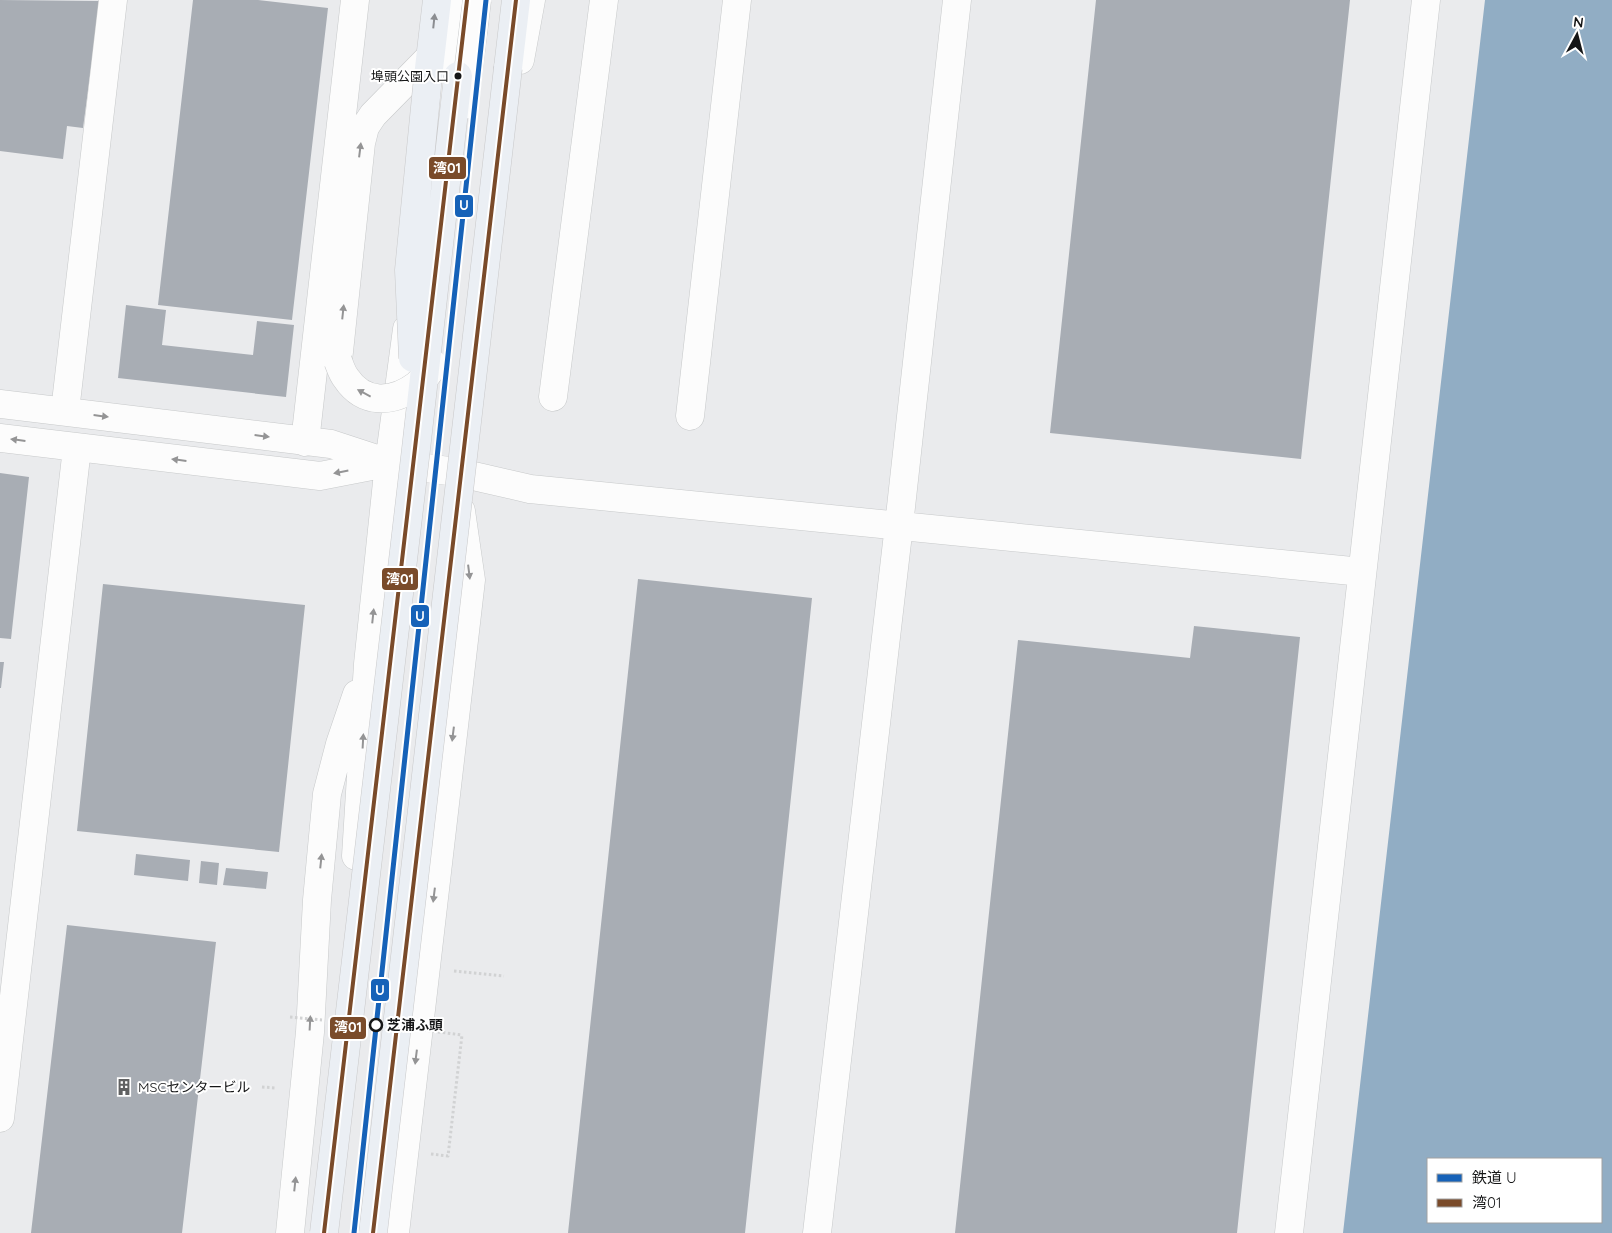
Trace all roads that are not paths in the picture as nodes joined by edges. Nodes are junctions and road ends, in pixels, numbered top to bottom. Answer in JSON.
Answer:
{"nodes":[{"id":1,"x":113,"y":0,"type":"edge"},
{"id":2,"x":355,"y":0,"type":"edge"},
{"id":3,"x":437,"y":0,"type":"edge"},
{"id":4,"x":460,"y":0,"type":"edge"},
{"id":5,"x":467,"y":0,"type":"edge"},
{"id":6,"x":477,"y":0,"type":"edge"},
{"id":7,"x":516,"y":0,"type":"edge"},
{"id":8,"x":532,"y":0,"type":"edge"},
{"id":9,"x":604,"y":0,"type":"edge"},
{"id":10,"x":737,"y":0,"type":"edge"},
{"id":11,"x":958,"y":0,"type":"edge"},
{"id":12,"x":1426,"y":0,"type":"edge"},
{"id":13,"x":430,"y":57,"type":"junction"},
{"id":14,"x":553,"y":397,"type":"dead end"},
{"id":15,"x":0,"y":404,"type":"edge"},
{"id":16,"x":65,"y":411,"type":"junction"},
{"id":17,"x":690,"y":416,"type":"dead end"},
{"id":18,"x":0,"y":438,"type":"edge"},
{"id":19,"x":305,"y":442,"type":"junction"},
{"id":20,"x":77,"y":448,"type":"junction"},
{"id":21,"x":416,"y":449,"type":"junction"},
{"id":22,"x":388,"y":463,"type":"junction"},
{"id":23,"x":456,"y":472,"type":"junction"},
{"id":24,"x":899,"y":525,"type":"junction"},
{"id":25,"x":1362,"y":572,"type":"junction"},
{"id":26,"x":368,"y":664,"type":"junction"},
{"id":27,"x":0,"y":1118,"type":"edge"},
{"id":28,"x":290,"y":1233,"type":"edge"},
{"id":29,"x":315,"y":1233,"type":"edge"},
{"id":30,"x":324,"y":1233,"type":"edge"},
{"id":31,"x":371,"y":1233,"type":"edge"},
{"id":32,"x":395,"y":1233,"type":"edge"},
{"id":33,"x":818,"y":1233,"type":"edge"},
{"id":34,"x":1289,"y":1233,"type":"edge"}],
"edges":[{"from":1,"to":16,"type":"street"},
{"from":2,"to":19,"type":"street"},
{"from":13,"to":3,"type":"highway","one_way":true},
{"from":4,"to":22,"type":"street"},
{"from":5,"to":21,"type":"highway","bridge":true},
{"from":6,"to":13,"type":"street","one_way":true,"bridge":true},
{"from":7,"to":31,"type":"highway","bridge":true},
{"from":8,"to":23,"type":"street"},
{"from":9,"to":14,"type":"street"},
{"from":10,"to":17,"type":"street"},
{"from":11,"to":24,"type":"street"},
{"from":12,"to":25,"type":"street"},
{"from":13,"to":21,"type":"highway","bridge":true},
{"from":15,"to":16,"type":"street"},
{"from":16,"to":19,"type":"street","one_way":true},
{"from":20,"to":18,"type":"street","one_way":true},
{"from":19,"to":22,"type":"street"},
{"from":22,"to":20,"type":"street","one_way":true},
{"from":20,"to":27,"type":"street"},
{"from":21,"to":30,"type":"highway","bridge":true},
{"from":22,"to":23,"type":"street"},
{"from":26,"to":22,"type":"street","one_way":true},
{"from":23,"to":24,"type":"street"},
{"from":23,"to":31,"type":"street","bridge":true},
{"from":23,"to":32,"type":"street","one_way":true},
{"from":24,"to":25,"type":"street"},
{"from":24,"to":33,"type":"street"},
{"from":25,"to":34,"type":"street"},
{"from":28,"to":26,"type":"street","one_way":true},
{"from":29,"to":26,"type":"street","one_way":true}]}
